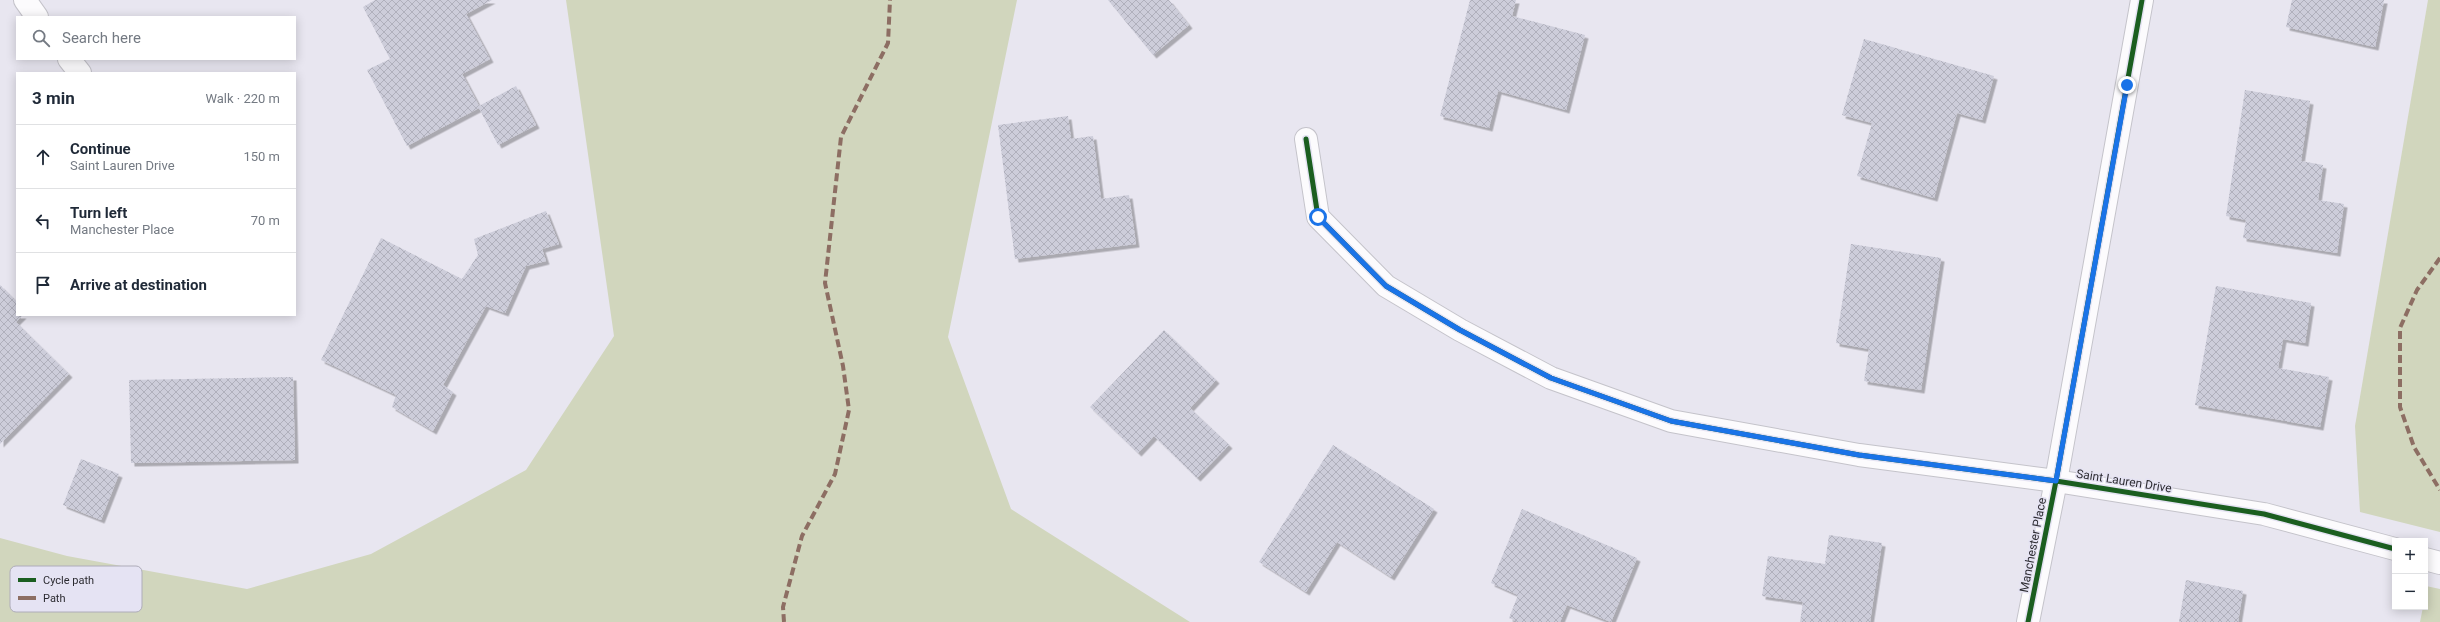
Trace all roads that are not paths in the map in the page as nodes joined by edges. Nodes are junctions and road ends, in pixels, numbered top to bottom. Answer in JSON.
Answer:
{"nodes":[{"id":1,"x":24,"y":0,"type":"edge"},
{"id":2,"x":2142,"y":0,"type":"edge"},
{"id":3,"x":36,"y":16,"type":"edge"},
{"id":4,"x":70,"y":60,"type":"edge"},
{"id":5,"x":79,"y":72,"type":"edge"},
{"id":6,"x":1306,"y":138,"type":"dead end"},
{"id":7,"x":2056,"y":481,"type":"junction"},
{"id":8,"x":2392,"y":549,"type":"edge"},
{"id":9,"x":2428,"y":560,"type":"edge"},
{"id":10,"x":2440,"y":564,"type":"edge"},
{"id":11,"x":2028,"y":622,"type":"edge"}],
"edges":[{"from":1,"to":3,"type":"street"},
{"from":2,"to":7,"type":"street","name":"Manchester Place"},
{"from":4,"to":5,"type":"street"},
{"from":6,"to":7,"type":"street","name":"Saint Lauren Drive"},
{"from":7,"to":8,"type":"street","name":"Saint Lauren Drive"},
{"from":7,"to":11,"type":"street","name":"Manchester Place"},
{"from":9,"to":10,"type":"street"}]}
